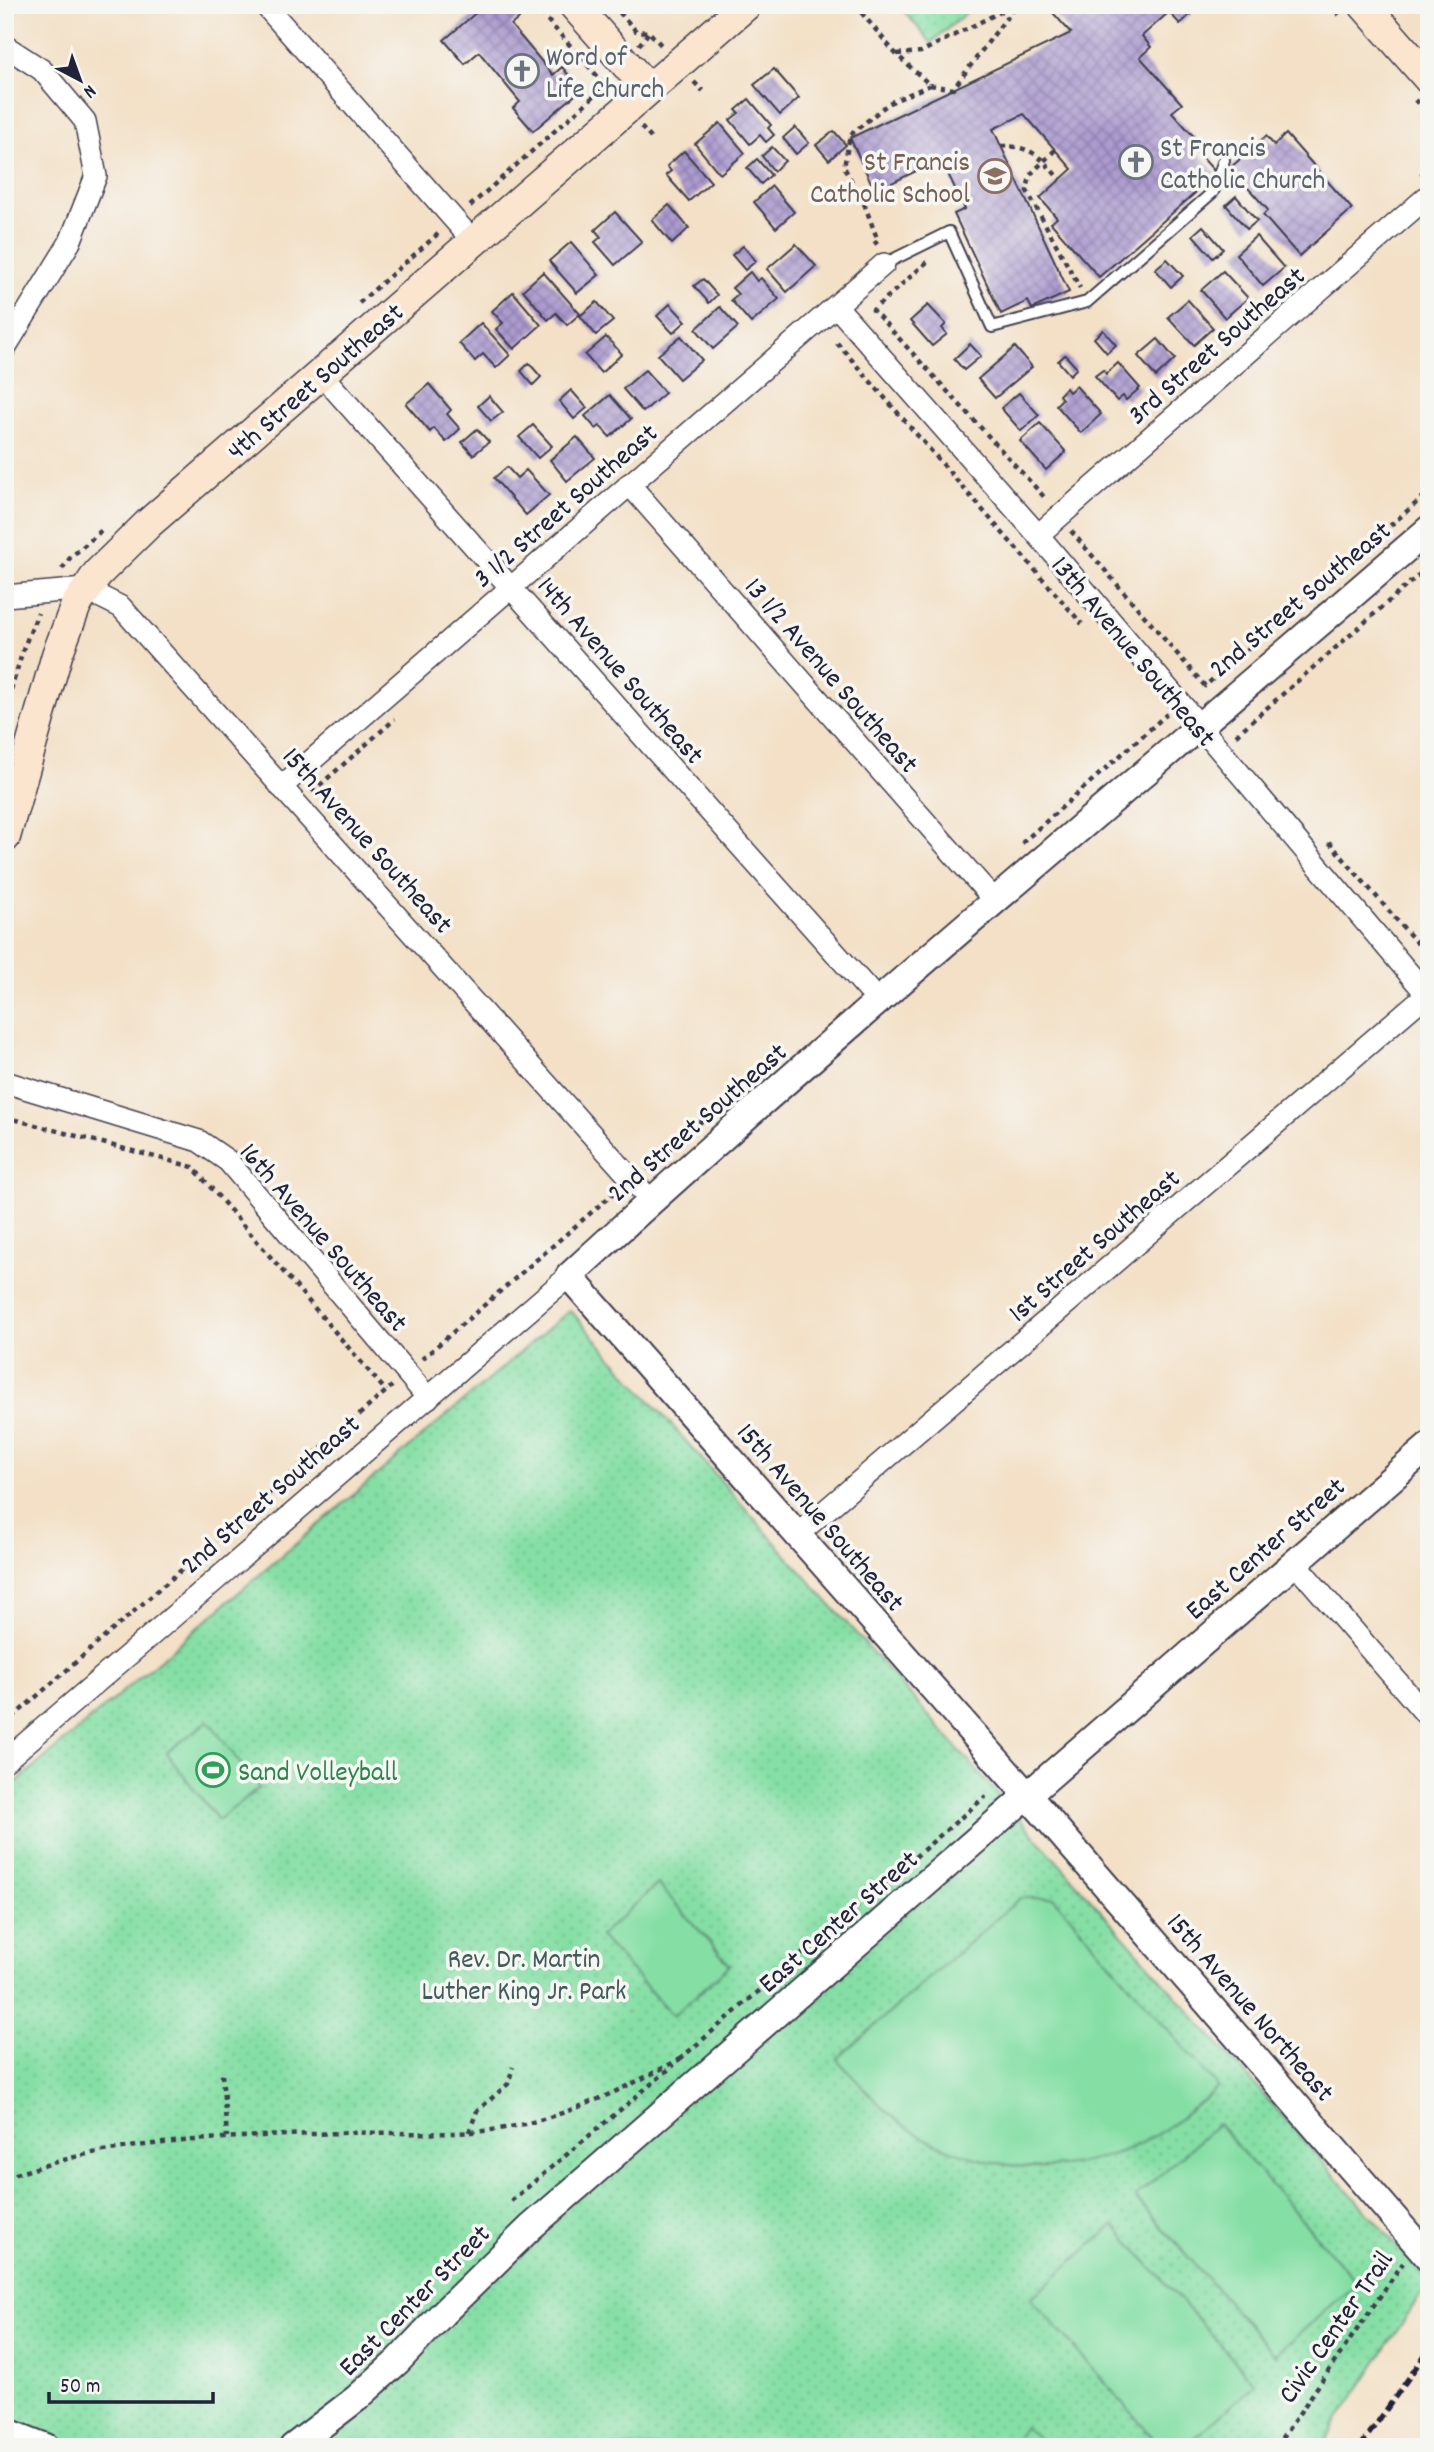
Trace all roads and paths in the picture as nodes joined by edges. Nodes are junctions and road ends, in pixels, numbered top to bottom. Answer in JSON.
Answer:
{"nodes":[{"id":1,"x":265,"y":5,"type":"edge"},
{"id":2,"x":534,"y":5,"type":"edge"},
{"id":3,"x":574,"y":5,"type":"edge"},
{"id":4,"x":613,"y":5,"type":"edge"},
{"id":5,"x":746,"y":5,"type":"edge"},
{"id":6,"x":855,"y":5,"type":"edge"},
{"id":7,"x":1015,"y":5,"type":"edge"},
{"id":8,"x":1374,"y":9,"type":"edge"},
{"id":9,"x":649,"y":32,"type":"dead end"},
{"id":10,"x":5,"y":46,"type":"edge"},
{"id":11,"x":896,"y":54,"type":"junction"},
{"id":12,"x":1429,"y":79,"type":"edge"},
{"id":13,"x":930,"y":85,"type":"junction"},
{"id":14,"x":648,"y":89,"type":"junction"},
{"id":15,"x":1001,"y":146,"type":"dead end"},
{"id":16,"x":1055,"y":150,"type":"dead end"},
{"id":17,"x":1224,"y":160,"type":"dead end"},
{"id":18,"x":1044,"y":161,"type":"junction"},
{"id":19,"x":1429,"y":168,"type":"edge"},
{"id":20,"x":1059,"y":180,"type":"dead end"},
{"id":21,"x":1424,"y":186,"type":"edge"},
{"id":22,"x":463,"y":231,"type":"junction"},
{"id":23,"x":878,"y":241,"type":"dead end"},
{"id":24,"x":933,"y":257,"type":"dead end"},
{"id":25,"x":884,"y":264,"type":"joint"},
{"id":26,"x":1087,"y":302,"type":"junction"},
{"id":27,"x":837,"y":307,"type":"junction"},
{"id":28,"x":5,"y":348,"type":"edge"},
{"id":29,"x":321,"y":374,"type":"junction"},
{"id":30,"x":629,"y":484,"type":"junction"},
{"id":31,"x":1056,"y":492,"type":"dead end"},
{"id":32,"x":1429,"y":492,"type":"edge"},
{"id":33,"x":1429,"y":529,"type":"edge"},
{"id":34,"x":1038,"y":535,"type":"junction"},
{"id":35,"x":1429,"y":566,"type":"edge"},
{"id":36,"x":512,"y":587,"type":"junction"},
{"id":37,"x":85,"y":589,"type":"junction"},
{"id":38,"x":46,"y":592,"type":"junction"},
{"id":39,"x":5,"y":596,"type":"edge"},
{"id":40,"x":1205,"y":686,"type":"dead end"},
{"id":41,"x":5,"y":709,"type":"edge"},
{"id":42,"x":396,"y":718,"type":"dead end"},
{"id":43,"x":1199,"y":725,"type":"junction"},
{"id":44,"x":1244,"y":744,"type":"dead end"},
{"id":45,"x":282,"y":787,"type":"junction"},
{"id":46,"x":313,"y":791,"type":"dead end"},
{"id":47,"x":1323,"y":836,"type":"dead end"},
{"id":48,"x":5,"y":837,"type":"edge"},
{"id":49,"x":994,"y":900,"type":"junction"},
{"id":50,"x":1429,"y":957,"type":"edge"},
{"id":51,"x":1428,"y":996,"type":"edge"},
{"id":52,"x":879,"y":1002,"type":"junction"},
{"id":53,"x":5,"y":1082,"type":"edge"},
{"id":54,"x":5,"y":1117,"type":"edge"},
{"id":55,"x":651,"y":1201,"type":"junction"},
{"id":56,"x":566,"y":1234,"type":"dead end"},
{"id":57,"x":569,"y":1276,"type":"junction"},
{"id":58,"x":426,"y":1356,"type":"dead end"},
{"id":59,"x":428,"y":1398,"type":"junction"},
{"id":60,"x":1429,"y":1446,"type":"edge"},
{"id":61,"x":797,"y":1535,"type":"junction"},
{"id":62,"x":1294,"y":1562,"type":"junction"},
{"id":63,"x":1429,"y":1718,"type":"edge"},
{"id":64,"x":5,"y":1724,"type":"edge"},
{"id":65,"x":5,"y":1760,"type":"edge"},
{"id":66,"x":986,"y":1796,"type":"dead end"},
{"id":67,"x":1028,"y":1796,"type":"junction"},
{"id":68,"x":682,"y":2058,"type":"junction"},
{"id":69,"x":513,"y":2067,"type":"dead end"},
{"id":70,"x":222,"y":2074,"type":"dead end"},
{"id":71,"x":469,"y":2132,"type":"junction"},
{"id":72,"x":227,"y":2137,"type":"junction"},
{"id":73,"x":5,"y":2177,"type":"edge"},
{"id":74,"x":511,"y":2201,"type":"dead end"},
{"id":75,"x":1422,"y":2251,"type":"edge"},
{"id":76,"x":5,"y":2431,"type":"edge"},
{"id":77,"x":46,"y":2447,"type":"edge"},
{"id":78,"x":293,"y":2447,"type":"edge"},
{"id":79,"x":1276,"y":2447,"type":"edge"}],
"edges":[{"from":1,"to":22,"type":"street"},
{"from":2,"to":22,"type":"path"},
{"from":3,"to":14,"type":"main road"},
{"from":4,"to":9,"type":"path"},
{"from":5,"to":14,"type":"main road","name":"4th Street Southeast"},
{"from":6,"to":11,"type":"path"},
{"from":7,"to":11,"type":"path"},
{"from":7,"to":13,"type":"path"},
{"from":8,"to":12,"type":"main road"},
{"from":10,"to":28,"type":"street"},
{"from":11,"to":13,"type":"path"},
{"from":13,"to":23,"type":"path"},
{"from":14,"to":22,"type":"main road","name":"4th Street Southeast"},
{"from":15,"to":18,"type":"path"},
{"from":16,"to":18,"type":"path"},
{"from":17,"to":26,"type":"lane"},
{"from":18,"to":20,"type":"path"},
{"from":18,"to":26,"type":"path"},
{"from":19,"to":21,"type":"path"},
{"from":21,"to":34,"type":"street","name":"3rd Street Southeast"},
{"from":22,"to":29,"type":"main road","name":"4th Street Southeast"},
{"from":24,"to":31,"type":"path"},
{"from":25,"to":26,"type":"lane"},
{"from":25,"to":27,"type":"street","name":"3 1/2 Street Southeast"},
{"from":27,"to":30,"type":"street","name":"3 1/2 Street Southeast"},
{"from":27,"to":34,"type":"street","name":"13th Avenue Southeast"},
{"from":29,"to":36,"type":"street","name":"14th Avenue Southeast"},
{"from":29,"to":37,"type":"main road","name":"4th Street Southeast"},
{"from":30,"to":36,"type":"street","name":"3 1/2 Street Southeast"},
{"from":30,"to":49,"type":"street","name":"13 1/2 Avenue Southeast"},
{"from":32,"to":40,"type":"path"},
{"from":33,"to":43,"type":"street","name":"2nd Street Southeast"},
{"from":34,"to":43,"type":"street","name":"13th Avenue Southeast"},
{"from":35,"to":44,"type":"path"},
{"from":36,"to":45,"type":"street","name":"3 1/2 Street Southeast"},
{"from":36,"to":52,"type":"street","name":"14th Avenue Southeast"},
{"from":37,"to":38,"type":"street"},
{"from":37,"to":45,"type":"street","name":"15th Avenue Southeast"},
{"from":37,"to":48,"type":"main road","name":"4th Street Southeast"},
{"from":38,"to":39,"type":"street"},
{"from":38,"to":41,"type":"path"},
{"from":42,"to":46,"type":"path"},
{"from":43,"to":49,"type":"street","name":"2nd Street Southeast"},
{"from":43,"to":51,"type":"street","name":"13th Avenue Southeast"},
{"from":45,"to":55,"type":"street","name":"15th Avenue Southeast"},
{"from":47,"to":50,"type":"path"},
{"from":49,"to":52,"type":"street","name":"2nd Street Southeast"},
{"from":51,"to":61,"type":"street","name":"1st Street Southeast"},
{"from":52,"to":55,"type":"street","name":"2nd Street Southeast"},
{"from":53,"to":59,"type":"street","name":"16th Avenue Southeast"},
{"from":54,"to":64,"type":"path"},
{"from":55,"to":57,"type":"street","name":"2nd Street Southeast"},
{"from":56,"to":58,"type":"path"},
{"from":57,"to":59,"type":"street","name":"2nd Street Southeast"},
{"from":57,"to":61,"type":"street","name":"15th Avenue Southeast"},
{"from":59,"to":65,"type":"street","name":"2nd Street Southeast"},
{"from":60,"to":62,"type":"street","name":"East Center Street"},
{"from":61,"to":67,"type":"street","name":"15th Avenue Southeast"},
{"from":62,"to":63,"type":"street"},
{"from":62,"to":67,"type":"street","name":"East Center Street"},
{"from":66,"to":68,"type":"path"},
{"from":67,"to":75,"type":"street","name":"15th Avenue Northeast"},
{"from":67,"to":78,"type":"street","name":"East Center Street"},
{"from":68,"to":71,"type":"path"},
{"from":68,"to":74,"type":"path"},
{"from":69,"to":71,"type":"path"},
{"from":70,"to":72,"type":"path"},
{"from":71,"to":72,"type":"path"},
{"from":72,"to":73,"type":"path"},
{"from":75,"to":79,"type":"path","name":"Civic Center Trail"},
{"from":76,"to":77,"type":"street"}]}
